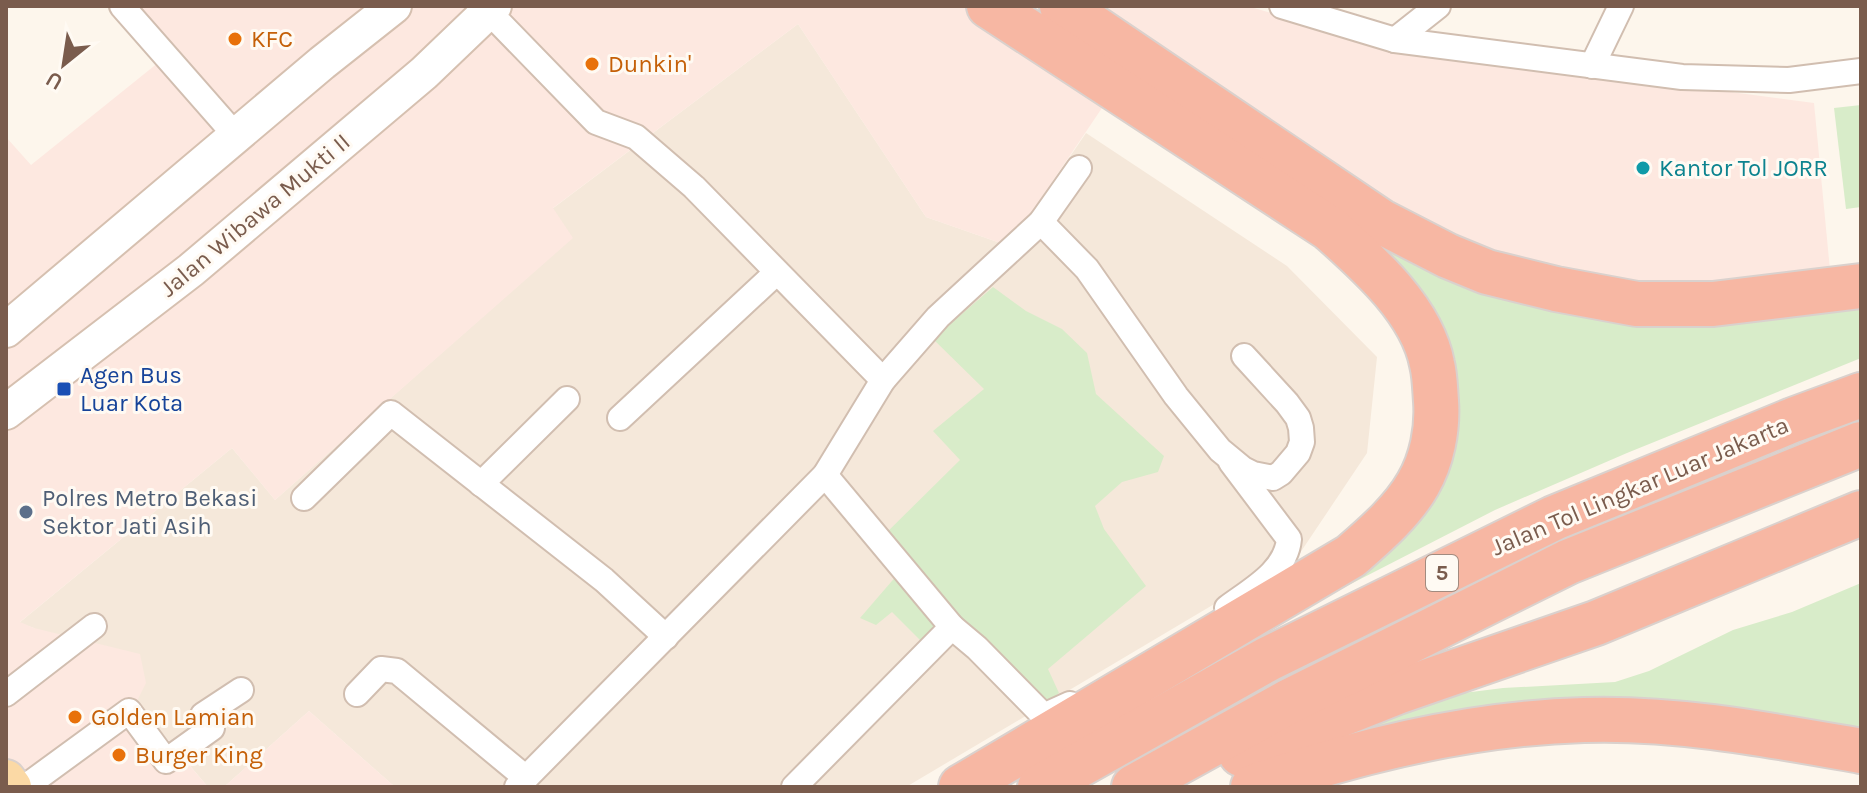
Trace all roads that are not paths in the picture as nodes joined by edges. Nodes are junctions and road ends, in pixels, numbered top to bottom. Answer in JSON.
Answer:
{"nodes":[{"id":1,"x":122,"y":6,"type":"edge"},
{"id":2,"x":394,"y":6,"type":"edge"},
{"id":3,"x":989,"y":6,"type":"edge"},
{"id":4,"x":1062,"y":6,"type":"edge"},
{"id":5,"x":1282,"y":6,"type":"edge"},
{"id":6,"x":1438,"y":6,"type":"edge"},
{"id":7,"x":1621,"y":6,"type":"edge"},
{"id":8,"x":491,"y":9,"type":"edge"},
{"id":9,"x":1395,"y":40,"type":"junction"},
{"id":10,"x":1592,"y":66,"type":"junction"},
{"id":11,"x":1861,"y":71,"type":"edge"},
{"id":12,"x":237,"y":137,"type":"junction"},
{"id":13,"x":1079,"y":168,"type":"dead end"},
{"id":14,"x":1041,"y":222,"type":"junction"},
{"id":15,"x":776,"y":273,"type":"junction"},
{"id":16,"x":1861,"y":286,"type":"edge"},
{"id":17,"x":6,"y":330,"type":"edge"},
{"id":18,"x":1244,"y":356,"type":"dead end"},
{"id":19,"x":883,"y":380,"type":"junction"},
{"id":20,"x":1861,"y":395,"type":"edge"},
{"id":21,"x":567,"y":399,"type":"dead end"},
{"id":22,"x":11,"y":405,"type":"edge"},
{"id":23,"x":620,"y":418,"type":"dead end"},
{"id":24,"x":1861,"y":444,"type":"edge"},
{"id":25,"x":1231,"y":462,"type":"junction"},
{"id":26,"x":825,"y":475,"type":"junction"},
{"id":27,"x":481,"y":484,"type":"junction"},
{"id":28,"x":304,"y":498,"type":"dead end"},
{"id":29,"x":1861,"y":513,"type":"edge"},
{"id":30,"x":94,"y":626,"type":"dead end"},
{"id":31,"x":952,"y":627,"type":"junction"},
{"id":32,"x":666,"y":637,"type":"junction"},
{"id":33,"x":241,"y":690,"type":"dead end"},
{"id":34,"x":6,"y":694,"type":"edge"},
{"id":35,"x":357,"y":694,"type":"dead end"},
{"id":36,"x":1861,"y":751,"type":"edge"},
{"id":37,"x":1861,"y":778,"type":"edge"},
{"id":38,"x":6,"y":779,"type":"edge"},
{"id":39,"x":522,"y":782,"type":"edge"},
{"id":40,"x":12,"y":787,"type":"edge"},
{"id":41,"x":25,"y":787,"type":"edge"},
{"id":42,"x":794,"y":787,"type":"edge"},
{"id":43,"x":961,"y":787,"type":"edge"},
{"id":44,"x":1040,"y":787,"type":"edge"},
{"id":45,"x":1134,"y":787,"type":"edge"},
{"id":46,"x":1159,"y":787,"type":"edge"},
{"id":47,"x":1253,"y":787,"type":"edge"},
{"id":48,"x":1314,"y":787,"type":"edge"}],
"edges":[{"from":1,"to":12,"type":"street"},
{"from":2,"to":12,"type":"main road"},
{"from":3,"to":43,"type":"highway"},
{"from":4,"to":16,"type":"highway"},
{"from":5,"to":9,"type":"street"},
{"from":6,"to":9,"type":"street"},
{"from":7,"to":10,"type":"street"},
{"from":8,"to":15,"type":"street"},
{"from":8,"to":22,"type":"main road","name":"Jalan Wibawa Mukti II"},
{"from":9,"to":10,"type":"street"},
{"from":10,"to":11,"type":"street"},
{"from":12,"to":17,"type":"main road"},
{"from":13,"to":14,"type":"street"},
{"from":14,"to":19,"type":"street"},
{"from":14,"to":25,"type":"street"},
{"from":15,"to":19,"type":"street"},
{"from":15,"to":23,"type":"street"},
{"from":18,"to":25,"type":"street"},
{"from":19,"to":26,"type":"street"},
{"from":20,"to":44,"type":"highway","name":"Jalan Tol Lingkar Luar Jakarta","number":"5"},
{"from":21,"to":27,"type":"street"},
{"from":24,"to":45,"type":"highway","name":"Jalan Tol Lingkar Luar Jakarta","number":"5"},
{"from":25,"to":31,"type":"street"},
{"from":26,"to":31,"type":"street"},
{"from":26,"to":32,"type":"street"},
{"from":27,"to":28,"type":"street"},
{"from":27,"to":32,"type":"street"},
{"from":29,"to":46,"type":"highway"},
{"from":30,"to":34,"type":"street"},
{"from":31,"to":42,"type":"street"},
{"from":32,"to":39,"type":"street"},
{"from":33,"to":41,"type":"street"},
{"from":35,"to":39,"type":"street"},
{"from":36,"to":47,"type":"highway"},
{"from":37,"to":48,"type":"highway"},
{"from":38,"to":40,"type":"main road"}]}
